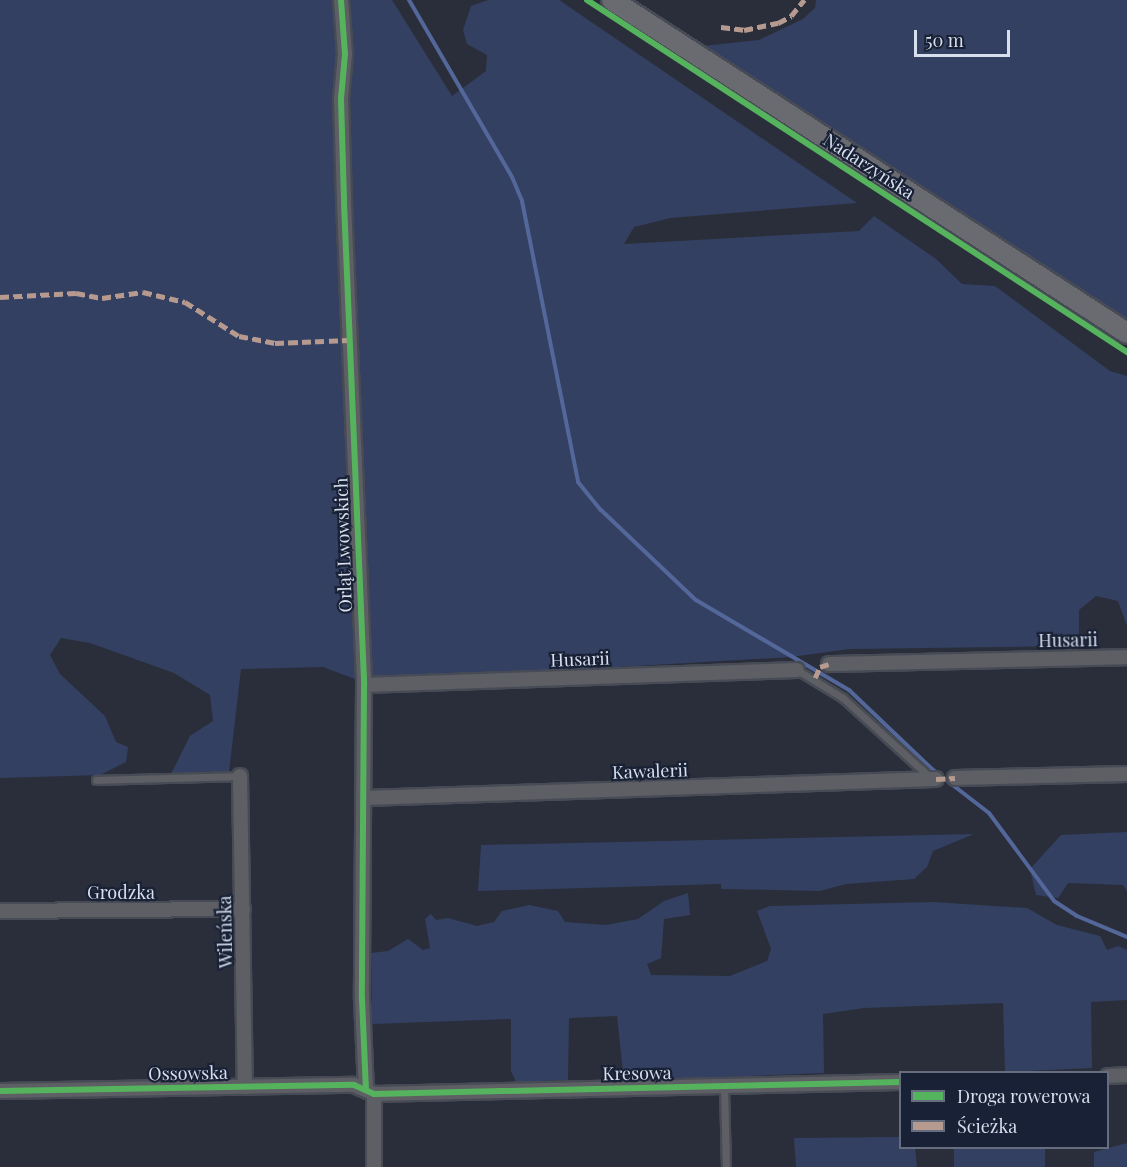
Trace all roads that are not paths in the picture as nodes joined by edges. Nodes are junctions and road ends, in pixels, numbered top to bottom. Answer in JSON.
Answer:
{"nodes":[{"id":1,"x":341,"y":0,"type":"edge"},
{"id":2,"x":623,"y":3,"type":"edge"},
{"id":3,"x":1127,"y":333,"type":"edge"},
{"id":4,"x":1127,"y":657,"type":"edge"},
{"id":5,"x":829,"y":664,"type":"dead end"},
{"id":6,"x":797,"y":670,"type":"joint"},
{"id":7,"x":364,"y":685,"type":"junction"},
{"id":8,"x":1127,"y":774,"type":"edge"},
{"id":9,"x":240,"y":777,"type":"joint"},
{"id":10,"x":955,"y":778,"type":"dead end"},
{"id":11,"x":96,"y":780,"type":"dead end"},
{"id":12,"x":935,"y":780,"type":"joint"},
{"id":13,"x":365,"y":798,"type":"junction"},
{"id":14,"x":243,"y":909,"type":"junction"},
{"id":15,"x":0,"y":911,"type":"edge"},
{"id":16,"x":1127,"y":1075,"type":"edge"},
{"id":17,"x":1109,"y":1076,"type":"edge"},
{"id":18,"x":899,"y":1083,"type":"edge"},
{"id":19,"x":245,"y":1087,"type":"junction"},
{"id":20,"x":724,"y":1087,"type":"junction"},
{"id":21,"x":0,"y":1091,"type":"edge"},
{"id":22,"x":370,"y":1092,"type":"junction"},
{"id":23,"x":374,"y":1167,"type":"edge"},
{"id":24,"x":726,"y":1167,"type":"edge"}],
"edges":[{"from":1,"to":7,"type":"street","name":"Orląt Lwowskich"},
{"from":2,"to":3,"type":"main road","name":"Nadarzyńska"},
{"from":4,"to":5,"type":"street","name":"Husarii"},
{"from":6,"to":7,"type":"street","name":"Husarii"},
{"from":6,"to":12,"type":"lane"},
{"from":7,"to":13,"type":"street","name":"Orląt Lwowskich"},
{"from":8,"to":10,"type":"street"},
{"from":9,"to":11,"type":"lane"},
{"from":9,"to":14,"type":"street","name":"Wileńska"},
{"from":12,"to":13,"type":"street","name":"Kawalerii"},
{"from":13,"to":22,"type":"street","name":"Orląt Lwowskich"},
{"from":14,"to":15,"type":"street","name":"Grodzka"},
{"from":14,"to":19,"type":"street","name":"Wileńska"},
{"from":16,"to":17,"type":"street"},
{"from":18,"to":20,"type":"street","name":"Kresowa"},
{"from":19,"to":21,"type":"street","name":"Ossowska"},
{"from":19,"to":22,"type":"street","name":"Ossowska"},
{"from":20,"to":22,"type":"street","name":"Kresowa"},
{"from":20,"to":24,"type":"lane"},
{"from":22,"to":23,"type":"street","name":"Orląt Lwowskich"}]}
